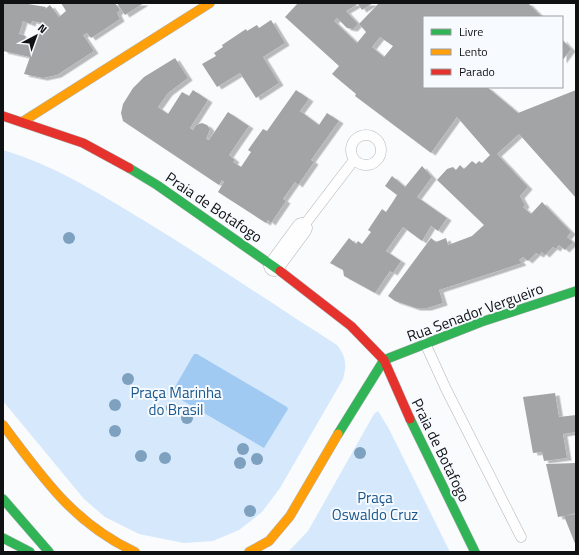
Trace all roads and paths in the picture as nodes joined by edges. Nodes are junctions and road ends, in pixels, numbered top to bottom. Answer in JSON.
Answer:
{"nodes":[{"id":1,"x":210,"y":3,"type":"edge"},
{"id":2,"x":3,"y":116,"type":"edge"},
{"id":3,"x":22,"y":122,"type":"junction"},
{"id":4,"x":354,"y":160,"type":"dead end"},
{"id":5,"x":302,"y":228,"type":"joint"},
{"id":6,"x":274,"y":266,"type":"junction"},
{"id":7,"x":576,"y":291,"type":"edge"},
{"id":8,"x":425,"y":343,"type":"junction"},
{"id":9,"x":384,"y":360,"type":"junction"},
{"id":10,"x":3,"y":425,"type":"edge"},
{"id":11,"x":17,"y":460,"type":"dead end"},
{"id":12,"x":57,"y":495,"type":"junction"},
{"id":13,"x":3,"y":499,"type":"edge"},
{"id":14,"x":521,"y":537,"type":"dead end"},
{"id":15,"x":3,"y":538,"type":"edge"},
{"id":16,"x":30,"y":552,"type":"edge"},
{"id":17,"x":49,"y":552,"type":"edge"},
{"id":18,"x":136,"y":552,"type":"edge"},
{"id":19,"x":249,"y":552,"type":"edge"},
{"id":20,"x":475,"y":552,"type":"edge"}],
"edges":[{"from":1,"to":3,"type":"main road"},
{"from":2,"to":3,"type":"main road","name":"Praia de Botafogo"},
{"from":3,"to":6,"type":"main road","name":"Praia de Botafogo"},
{"from":4,"to":5,"type":"lane"},
{"from":5,"to":6,"type":"street"},
{"from":6,"to":9,"type":"main road","name":"Praia de Botafogo"},
{"from":7,"to":8,"type":"main road","name":"Rua Senador Vergueiro"},
{"from":8,"to":9,"type":"main road","name":"Rua Senador Vergueiro"},
{"from":8,"to":14,"type":"lane"},
{"from":9,"to":19,"type":"main road"},
{"from":9,"to":20,"type":"main road","name":"Praia de Botafogo"},
{"from":10,"to":12,"type":"main road"},
{"from":11,"to":12,"type":"main road"},
{"from":12,"to":18,"type":"main road"},
{"from":13,"to":17,"type":"main road"},
{"from":15,"to":16,"type":"main road"}]}
